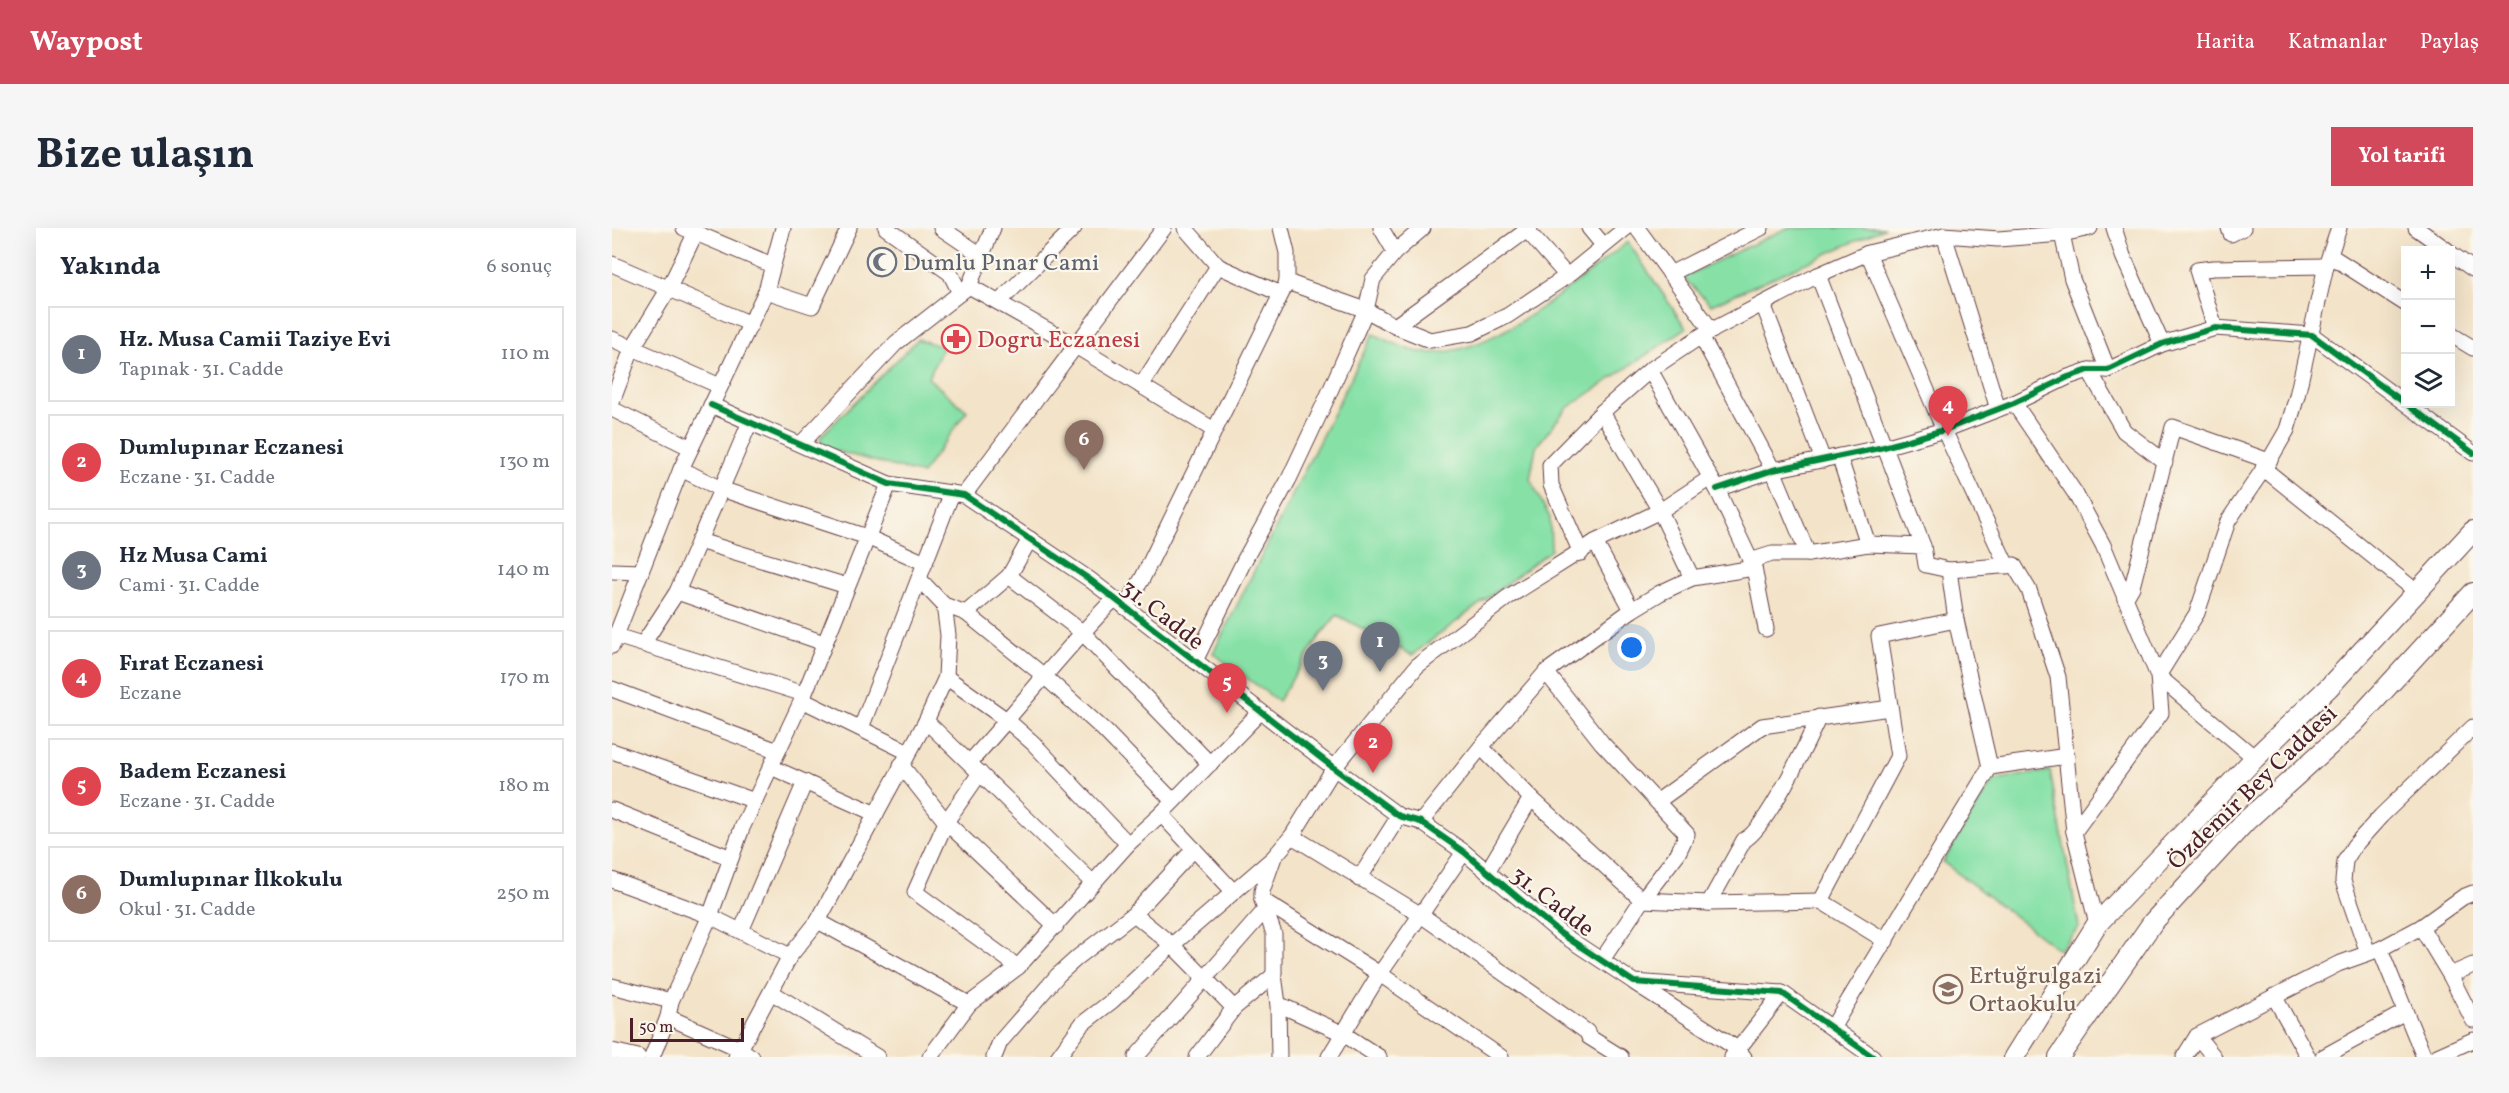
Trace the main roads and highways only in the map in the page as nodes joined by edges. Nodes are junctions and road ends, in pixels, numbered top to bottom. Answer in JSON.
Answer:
{"nodes":[{"id":1,"x":2473,"y":531,"type":"edge"},
{"id":2,"x":2473,"y":593,"type":"edge"},
{"id":3,"x":2013,"y":1057,"type":"edge"},
{"id":4,"x":2059,"y":1057,"type":"edge"}],
"edges":[{"from":1,"to":3,"type":"main road"},
{"from":2,"to":4,"type":"main road","name":"Özdemir Bey Caddesi"}]}
